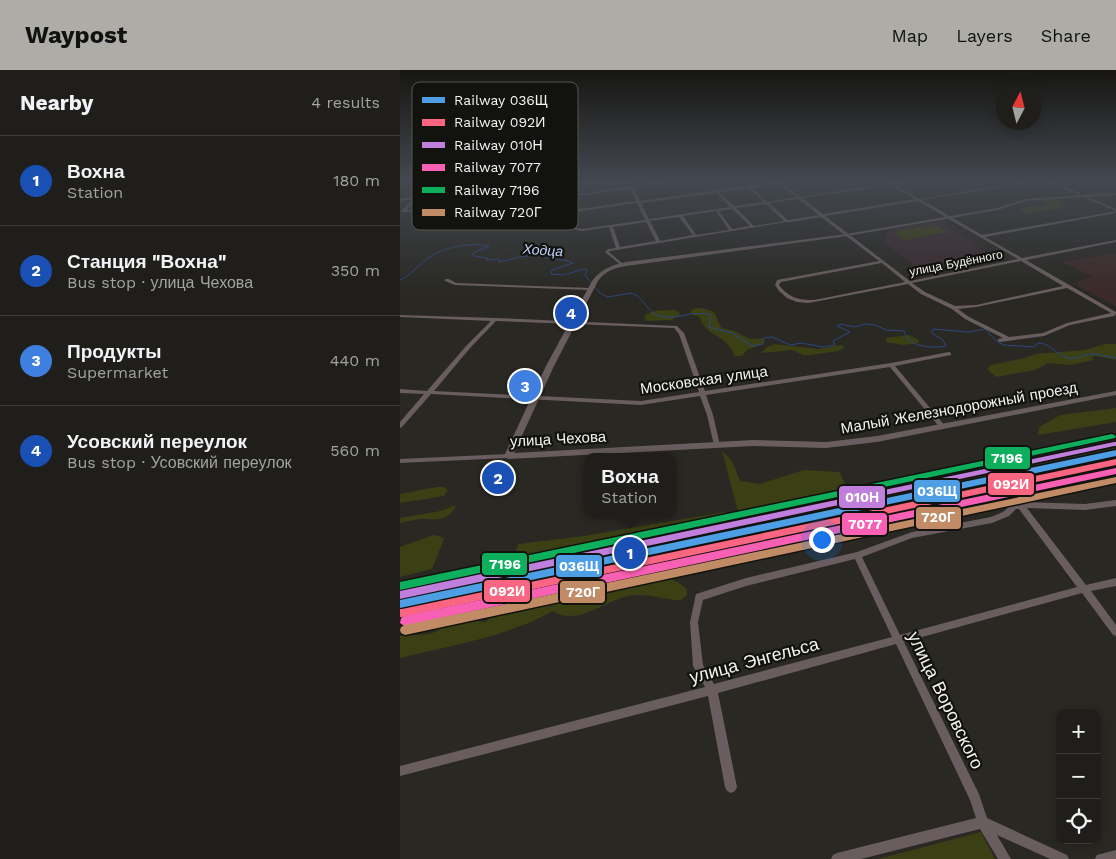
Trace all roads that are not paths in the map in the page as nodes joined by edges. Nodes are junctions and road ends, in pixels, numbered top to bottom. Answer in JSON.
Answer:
{"nodes":[{"id":1,"x":661,"y":218,"type":"edge"},
{"id":2,"x":682,"y":218,"type":"edge"},
{"id":3,"x":722,"y":218,"type":"edge"},
{"id":4,"x":743,"y":218,"type":"edge"},
{"id":5,"x":783,"y":218,"type":"edge"},
{"id":6,"x":816,"y":218,"type":"edge"},
{"id":7,"x":823,"y":218,"type":"edge"},
{"id":8,"x":944,"y":218,"type":"edge"},
{"id":9,"x":950,"y":218,"type":"edge"},
{"id":10,"x":1080,"y":218,"type":"edge"},
{"id":11,"x":646,"y":220,"type":"junction"},
{"id":12,"x":788,"y":222,"type":"junction"},
{"id":13,"x":611,"y":226,"type":"junction"},
{"id":14,"x":753,"y":227,"type":"junction"},
{"id":15,"x":578,"y":230,"type":"edge"},
{"id":16,"x":731,"y":230,"type":"junction"},
{"id":17,"x":847,"y":235,"type":"junction"},
{"id":18,"x":695,"y":236,"type":"junction"},
{"id":19,"x":983,"y":236,"type":"junction"},
{"id":20,"x":1116,"y":241,"type":"edge"},
{"id":21,"x":658,"y":242,"type":"junction"},
{"id":22,"x":618,"y":248,"type":"junction"},
{"id":23,"x":1024,"y":260,"type":"junction"},
{"id":24,"x":882,"y":262,"type":"junction"},
{"id":25,"x":622,"y":265,"type":"junction"},
{"id":26,"x":447,"y":280,"type":"dead end"},
{"id":27,"x":908,"y":282,"type":"junction"},
{"id":28,"x":594,"y":283,"type":"junction"},
{"id":29,"x":1068,"y":286,"type":"junction"},
{"id":30,"x":954,"y":308,"type":"junction"},
{"id":31,"x":400,"y":316,"type":"edge"},
{"id":32,"x":496,"y":319,"type":"junction"},
{"id":33,"x":573,"y":322,"type":"junction"},
{"id":34,"x":1008,"y":339,"type":"junction"},
{"id":35,"x":1000,"y":340,"type":"dead end"},
{"id":36,"x":949,"y":354,"type":"dead end"},
{"id":37,"x":891,"y":366,"type":"junction"},
{"id":38,"x":400,"y":391,"type":"edge"},
{"id":39,"x":429,"y":392,"type":"junction"},
{"id":40,"x":1116,"y":393,"type":"edge"},
{"id":41,"x":702,"y":394,"type":"junction"},
{"id":42,"x":535,"y":399,"type":"junction"},
{"id":43,"x":400,"y":426,"type":"edge"},
{"id":44,"x":943,"y":427,"type":"junction"},
{"id":45,"x":718,"y":445,"type":"junction"},
{"id":46,"x":508,"y":456,"type":"junction"},
{"id":47,"x":400,"y":461,"type":"edge"},
{"id":48,"x":1012,"y":494,"type":"dead end"},
{"id":49,"x":1116,"y":503,"type":"edge"},
{"id":50,"x":1021,"y":505,"type":"junction"},
{"id":51,"x":857,"y":555,"type":"junction"},
{"id":52,"x":1116,"y":582,"type":"edge"},
{"id":53,"x":1084,"y":588,"type":"junction"},
{"id":54,"x":1116,"y":632,"type":"edge"},
{"id":55,"x":897,"y":640,"type":"junction"},
{"id":56,"x":712,"y":690,"type":"junction"},
{"id":57,"x":400,"y":770,"type":"edge"},
{"id":58,"x":730,"y":787,"type":"dead end"},
{"id":59,"x":983,"y":822,"type":"junction"},
{"id":60,"x":1116,"y":856,"type":"edge"},
{"id":61,"x":837,"y":859,"type":"edge"},
{"id":62,"x":1005,"y":859,"type":"edge"},
{"id":63,"x":1063,"y":859,"type":"edge"},
{"id":64,"x":1101,"y":859,"type":"edge"}],
"edges":[{"from":1,"to":11,"type":"street"},
{"from":2,"to":18,"type":"street"},
{"from":3,"to":16,"type":"street"},
{"from":4,"to":14,"type":"street"},
{"from":5,"to":12,"type":"street"},
{"from":6,"to":12,"type":"street"},
{"from":7,"to":17,"type":"street"},
{"from":8,"to":17,"type":"street"},
{"from":9,"to":19,"type":"street"},
{"from":10,"to":19,"type":"street"},
{"from":11,"to":13,"type":"street"},
{"from":11,"to":21,"type":"street"},
{"from":12,"to":14,"type":"street"},
{"from":13,"to":15,"type":"street"},
{"from":13,"to":22,"type":"street"},
{"from":14,"to":16,"type":"street"},
{"from":16,"to":18,"type":"street"},
{"from":17,"to":24,"type":"street"},
{"from":17,"to":25,"type":"street"},
{"from":18,"to":21,"type":"street"},
{"from":19,"to":23,"type":"street"},
{"from":20,"to":23,"type":"street","name":"улица Будённого"},
{"from":21,"to":22,"type":"street"},
{"from":22,"to":25,"type":"street"},
{"from":23,"to":27,"type":"street","name":"улица Будённого"},
{"from":23,"to":29,"type":"street"},
{"from":24,"to":27,"type":"street"},
{"from":24,"to":27,"type":"street","name":"улица Будённого"},
{"from":25,"to":28,"type":"street"},
{"from":26,"to":28,"type":"street"},
{"from":27,"to":30,"type":"street"},
{"from":28,"to":33,"type":"street"},
{"from":29,"to":30,"type":"street"},
{"from":29,"to":34,"type":"street"},
{"from":30,"to":34,"type":"street"},
{"from":31,"to":32,"type":"street"},
{"from":32,"to":33,"type":"street"},
{"from":32,"to":39,"type":"street"},
{"from":33,"to":41,"type":"street"},
{"from":33,"to":42,"type":"street"},
{"from":34,"to":35,"type":"street"},
{"from":36,"to":37,"type":"street","name":"Московская улица"},
{"from":37,"to":41,"type":"street","name":"Московская улица"},
{"from":37,"to":44,"type":"street"},
{"from":38,"to":39,"type":"street","name":"Московская улица"},
{"from":39,"to":42,"type":"street","name":"Московская улица"},
{"from":39,"to":43,"type":"street"},
{"from":40,"to":44,"type":"street","name":"Малый Железнодорожный проезд"},
{"from":41,"to":42,"type":"street","name":"Московская улица"},
{"from":41,"to":45,"type":"street"},
{"from":42,"to":46,"type":"street"},
{"from":44,"to":45,"type":"street","name":"Малый Железнодорожный проезд"},
{"from":45,"to":46,"type":"street","name":"улица Чехова"},
{"from":46,"to":47,"type":"street","name":"улица Чехова"},
{"from":48,"to":50,"type":"street"},
{"from":49,"to":50,"type":"street"},
{"from":50,"to":51,"type":"street"},
{"from":50,"to":53,"type":"street"},
{"from":51,"to":55,"type":"street","name":"улица Воровского"},
{"from":51,"to":56,"type":"street"},
{"from":52,"to":53,"type":"street","name":"улица Энгельса"},
{"from":53,"to":54,"type":"street"},
{"from":53,"to":55,"type":"street","name":"улица Энгельса"},
{"from":55,"to":56,"type":"street","name":"улица Энгельса"},
{"from":55,"to":59,"type":"street","name":"улица Воровского"},
{"from":56,"to":57,"type":"street","name":"улица Энгельса"},
{"from":56,"to":58,"type":"street"},
{"from":59,"to":61,"type":"street"},
{"from":59,"to":62,"type":"street","name":"улица Воровского"},
{"from":59,"to":63,"type":"street"},
{"from":60,"to":64,"type":"street"}]}
